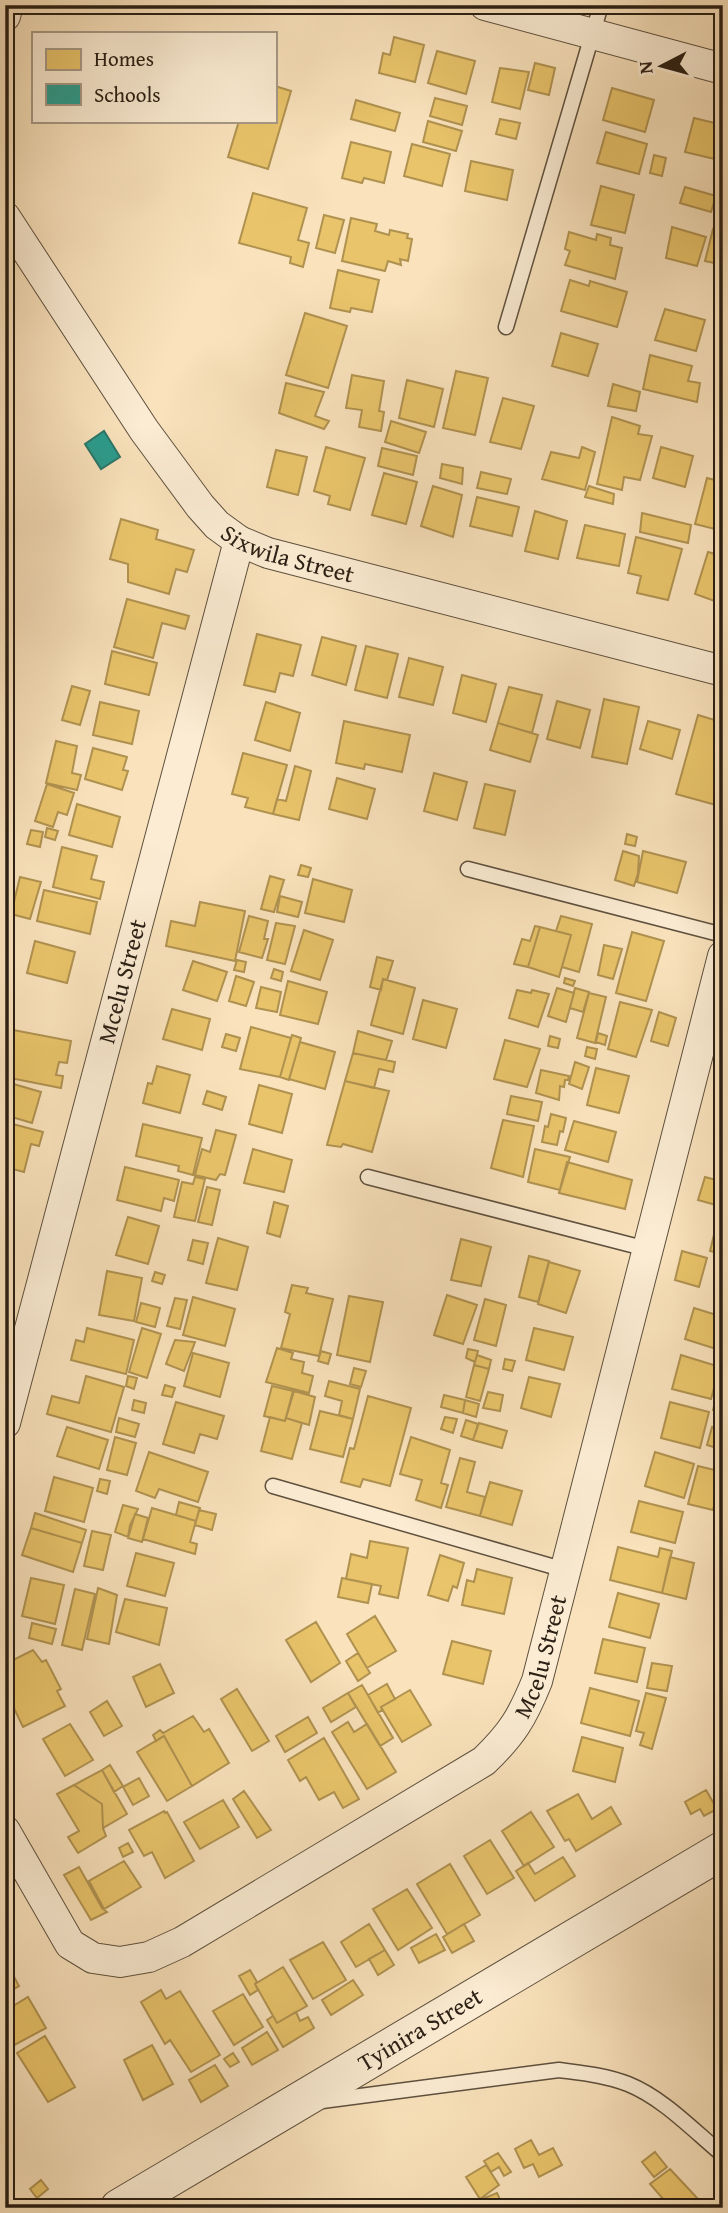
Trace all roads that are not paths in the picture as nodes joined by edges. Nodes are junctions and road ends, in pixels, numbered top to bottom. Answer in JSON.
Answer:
{"nodes":[{"id":1,"x":8,"y":5,"type":"edge"},
{"id":2,"x":485,"y":5,"type":"edge"},
{"id":3,"x":601,"y":5,"type":"edge"},
{"id":4,"x":5,"y":16,"type":"edge"},
{"id":5,"x":593,"y":34,"type":"junction"},
{"id":6,"x":723,"y":69,"type":"edge"},
{"id":7,"x":5,"y":217,"type":"edge"},
{"id":8,"x":506,"y":327,"type":"dead end"},
{"id":9,"x":239,"y":541,"type":"junction"},
{"id":10,"x":723,"y":671,"type":"edge"},
{"id":11,"x":468,"y":869,"type":"dead end"},
{"id":12,"x":723,"y":935,"type":"edge"},
{"id":13,"x":723,"y":956,"type":"edge"},
{"id":14,"x":368,"y":1177,"type":"dead end"},
{"id":15,"x":647,"y":1249,"type":"junction"},
{"id":16,"x":5,"y":1423,"type":"edge"},
{"id":17,"x":273,"y":1486,"type":"dead end"},
{"id":18,"x":565,"y":1570,"type":"junction"},
{"id":19,"x":5,"y":1831,"type":"edge"},
{"id":20,"x":723,"y":1850,"type":"edge"},
{"id":21,"x":293,"y":2105,"type":"junction"},
{"id":22,"x":723,"y":2155,"type":"edge"},
{"id":23,"x":119,"y":2208,"type":"edge"}],
"edges":[{"from":1,"to":4,"type":"street"},
{"from":2,"to":5,"type":"street"},
{"from":3,"to":5,"type":"lane"},
{"from":5,"to":6,"type":"street"},
{"from":5,"to":8,"type":"lane"},
{"from":7,"to":9,"type":"street","name":"Sixwila Street"},
{"from":9,"to":10,"type":"street","name":"Sixwila Street"},
{"from":9,"to":16,"type":"street","name":"Mcelu Street"},
{"from":11,"to":12,"type":"lane"},
{"from":13,"to":15,"type":"street","name":"Mcelu Street"},
{"from":14,"to":15,"type":"lane"},
{"from":15,"to":18,"type":"street","name":"Mcelu Street"},
{"from":17,"to":18,"type":"lane"},
{"from":18,"to":19,"type":"street","name":"Mcelu Street"},
{"from":20,"to":21,"type":"street","name":"Tyinira Street"},
{"from":21,"to":22,"type":"lane"},
{"from":21,"to":23,"type":"street","name":"Tyinira Street"}]}
